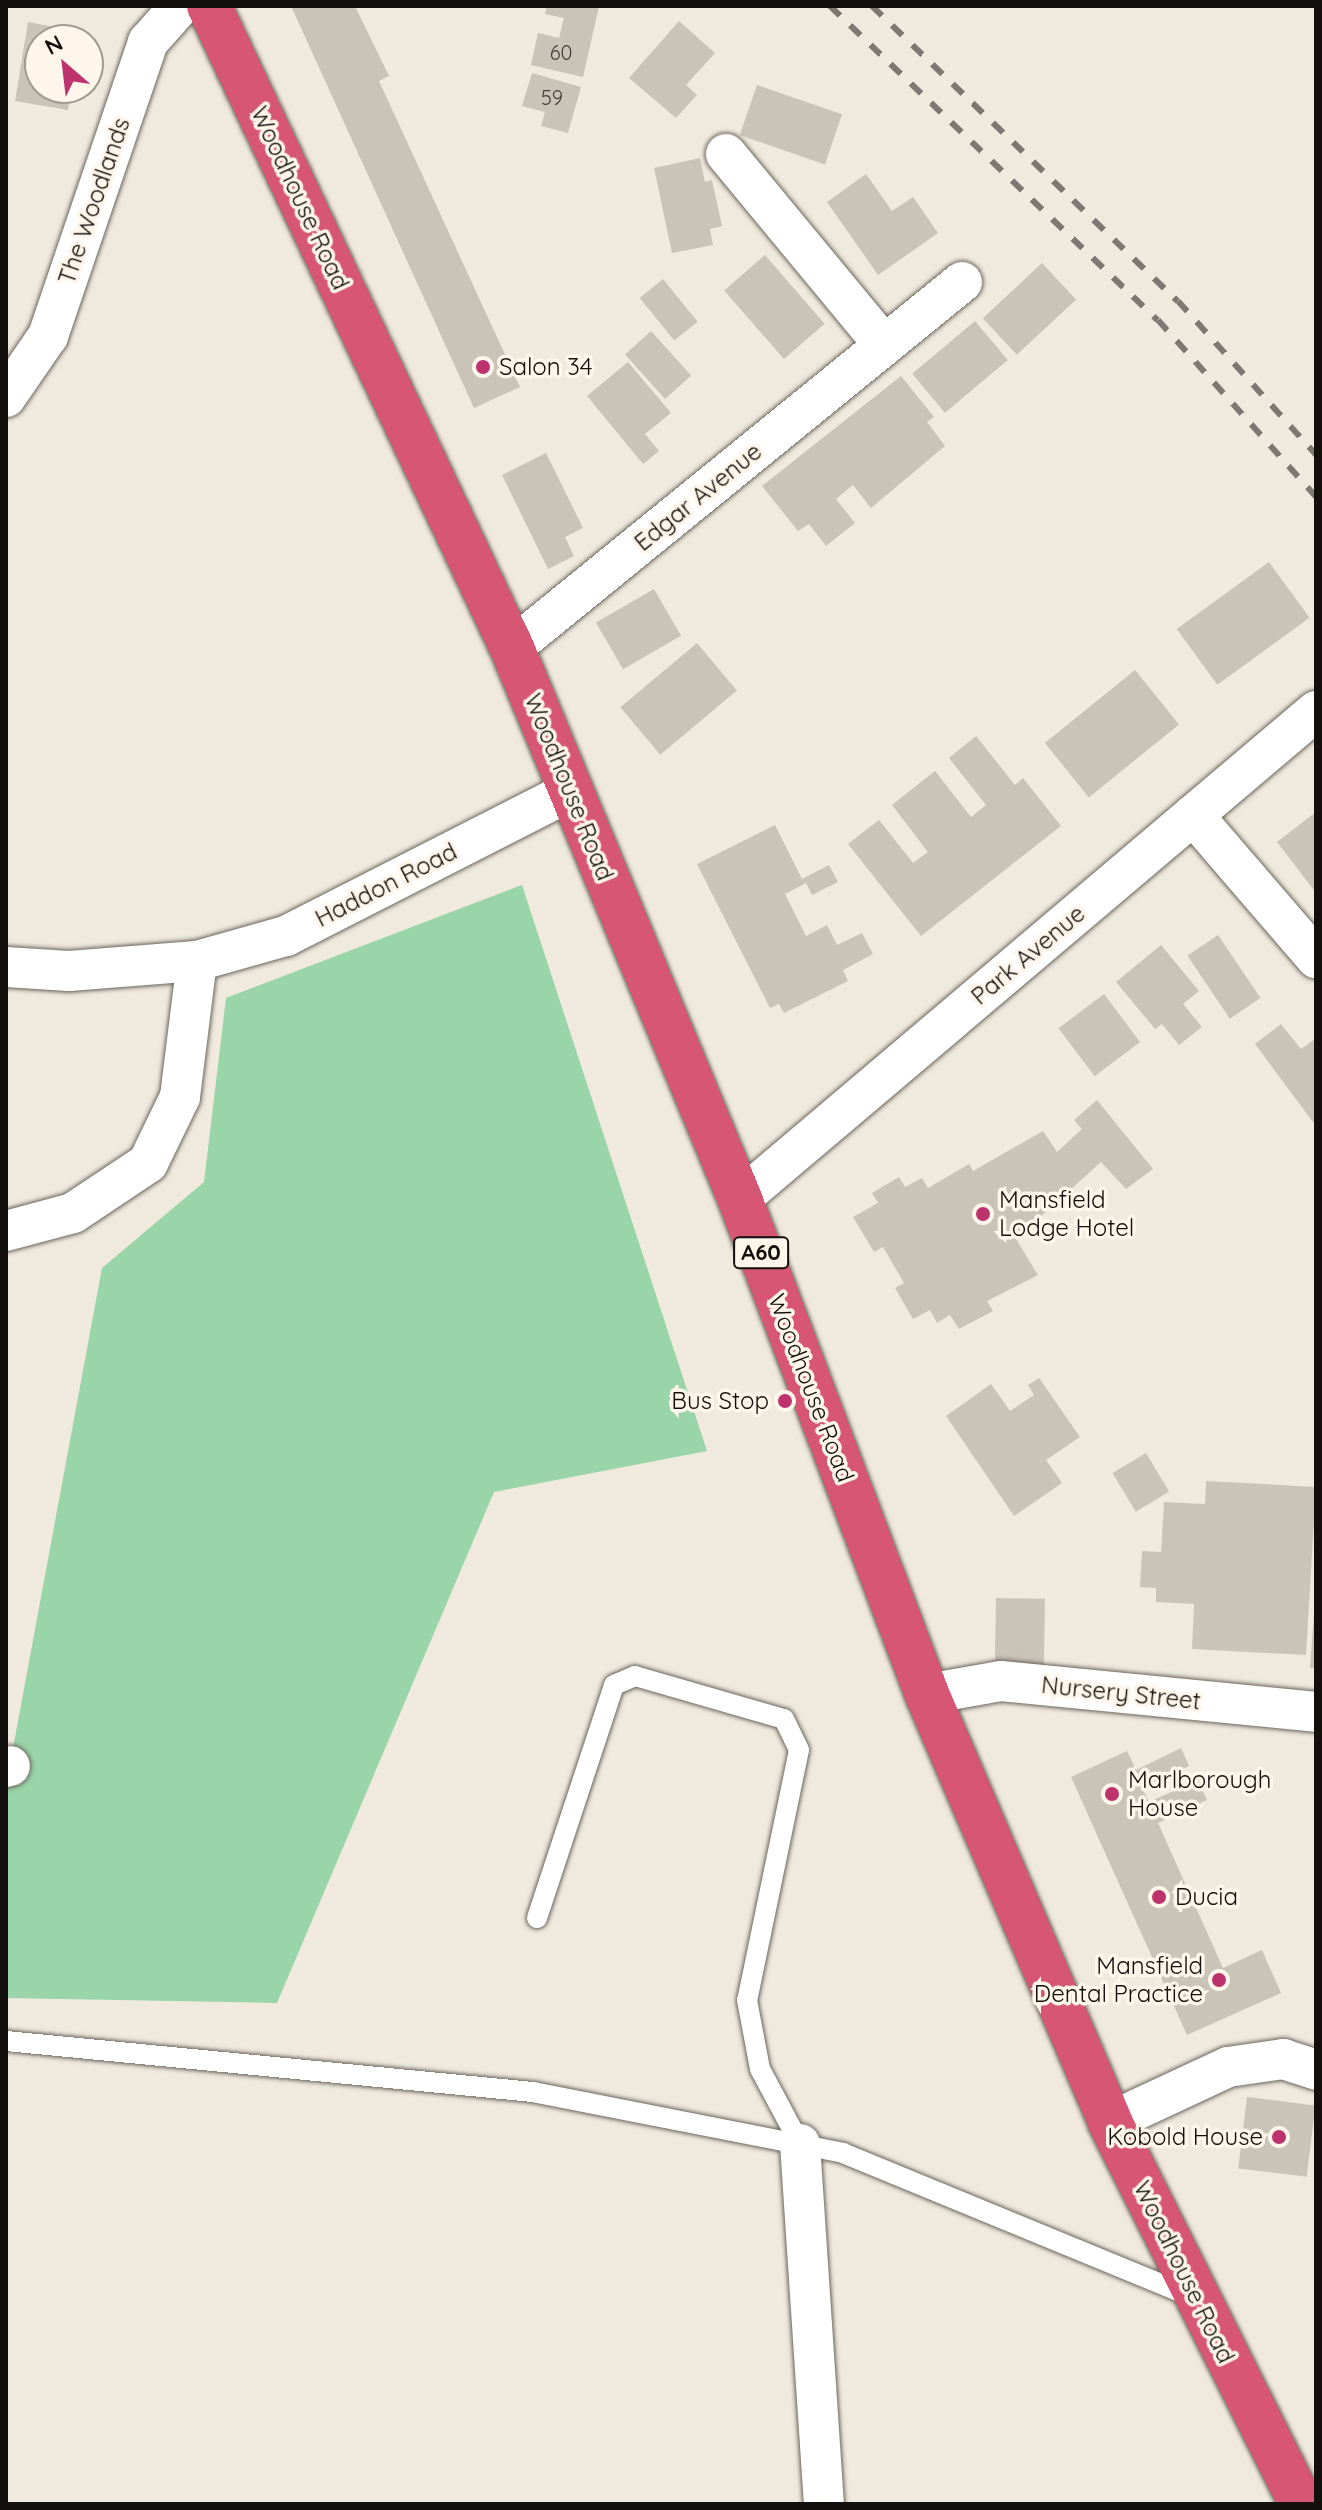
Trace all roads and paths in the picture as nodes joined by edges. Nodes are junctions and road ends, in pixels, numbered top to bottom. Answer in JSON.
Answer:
{"nodes":[{"id":1,"x":180,"y":6,"type":"edge"},
{"id":2,"x":209,"y":6,"type":"edge"},
{"id":3,"x":726,"y":154,"type":"dead end"},
{"id":4,"x":962,"y":282,"type":"dead end"},
{"id":5,"x":884,"y":345,"type":"junction"},
{"id":6,"x":6,"y":397,"type":"edge"},
{"id":7,"x":512,"y":648,"type":"junction"},
{"id":8,"x":1316,"y":711,"type":"edge"},
{"id":9,"x":569,"y":792,"type":"junction"},
{"id":10,"x":1193,"y":815,"type":"junction"},
{"id":11,"x":1316,"y":958,"type":"edge"},
{"id":12,"x":197,"y":961,"type":"junction"},
{"id":13,"x":6,"y":967,"type":"edge"},
{"id":14,"x":740,"y":1199,"type":"junction"},
{"id":15,"x":6,"y":1231,"type":"edge"},
{"id":16,"x":927,"y":1694,"type":"junction"},
{"id":17,"x":1316,"y":1712,"type":"edge"},
{"id":18,"x":537,"y":1918,"type":"dead end"},
{"id":19,"x":6,"y":2041,"type":"edge"},
{"id":20,"x":1316,"y":2070,"type":"edge"},
{"id":21,"x":1110,"y":2122,"type":"junction"},
{"id":22,"x":800,"y":2144,"type":"junction"},
{"id":23,"x":1196,"y":2299,"type":"junction"},
{"id":24,"x":824,"y":2504,"type":"edge"},
{"id":25,"x":1301,"y":2504,"type":"edge"}],
"edges":[{"from":1,"to":6,"type":"street","name":"The Woodlands"},
{"from":2,"to":7,"type":"highway","name":"Woodhouse Road","number":"A60"},
{"from":3,"to":5,"type":"street"},
{"from":4,"to":5,"type":"street","name":"Edgar Avenue"},
{"from":5,"to":7,"type":"street","name":"Edgar Avenue"},
{"from":7,"to":9,"type":"highway","name":"Woodhouse Road","number":"A60"},
{"from":8,"to":10,"type":"street","name":"Park Avenue"},
{"from":9,"to":12,"type":"street","name":"Haddon Road"},
{"from":9,"to":14,"type":"highway","name":"Woodhouse Road","number":"A60"},
{"from":10,"to":11,"type":"street"},
{"from":10,"to":14,"type":"street","name":"Park Avenue"},
{"from":12,"to":13,"type":"street","name":"Haddon Road"},
{"from":12,"to":15,"type":"street"},
{"from":14,"to":16,"type":"highway","name":"Woodhouse Road","number":"A60"},
{"from":16,"to":17,"type":"street","name":"Nursery Street"},
{"from":16,"to":21,"type":"highway","name":"Woodhouse Road","number":"A60"},
{"from":18,"to":22,"type":"lane"},
{"from":19,"to":22,"type":"lane"},
{"from":20,"to":21,"type":"street"},
{"from":21,"to":23,"type":"highway","name":"Woodhouse Road","number":"A60"},
{"from":22,"to":23,"type":"lane"},
{"from":22,"to":24,"type":"street"},
{"from":23,"to":25,"type":"highway","name":"Woodhouse Road","number":"A60"}]}
